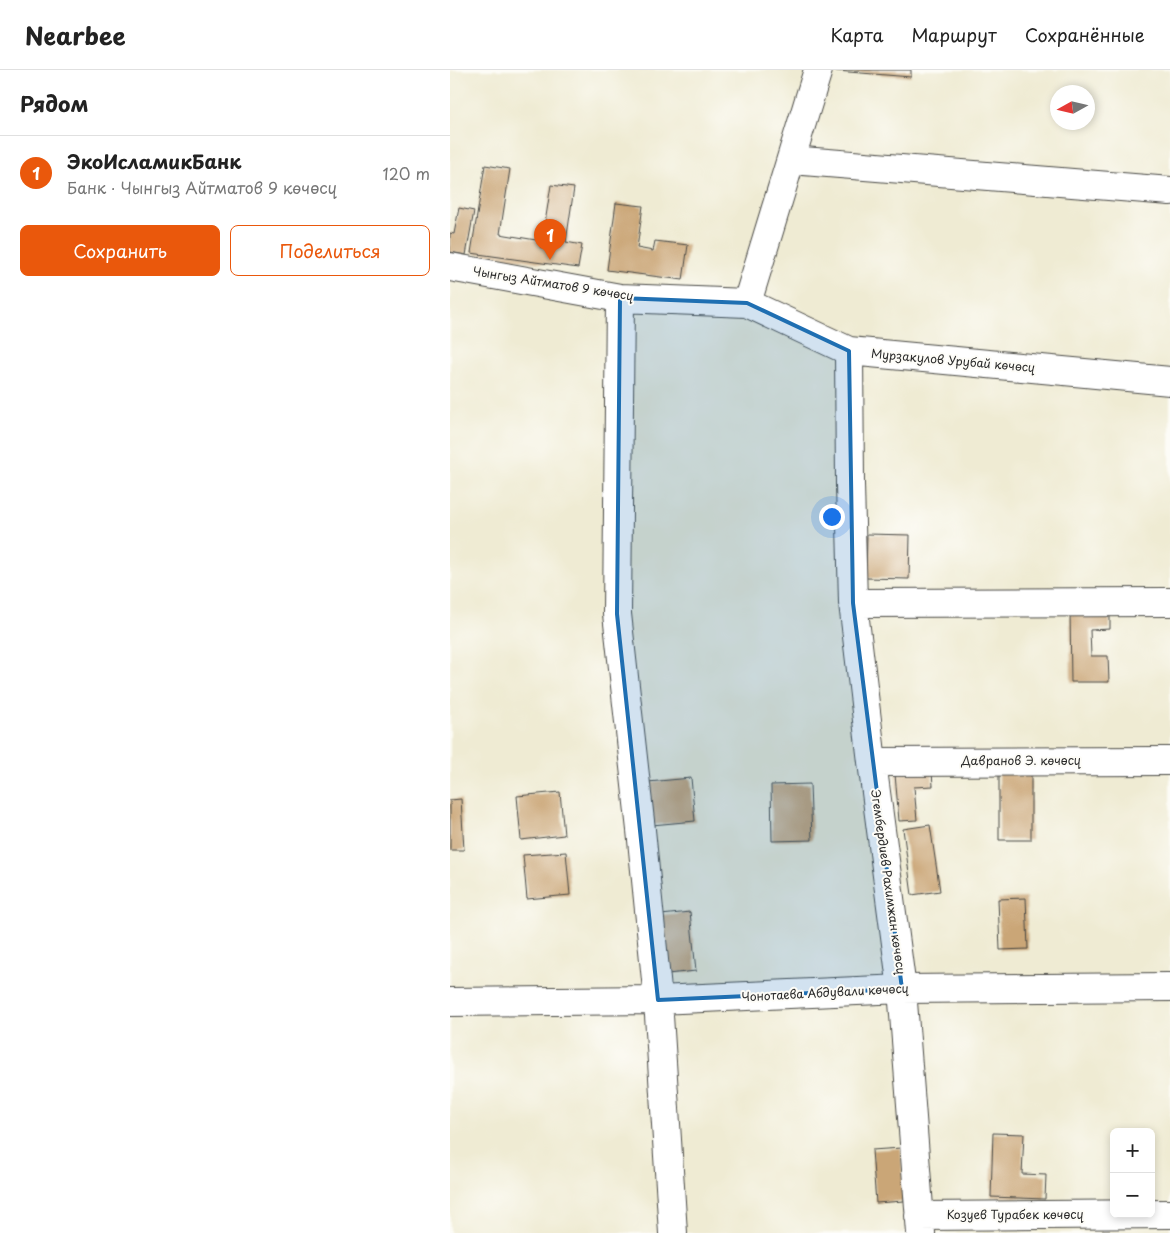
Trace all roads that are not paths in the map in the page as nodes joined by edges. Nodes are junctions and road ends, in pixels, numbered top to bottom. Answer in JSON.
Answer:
{"nodes":[{"id":1,"x":818,"y":70,"type":"edge"},
{"id":2,"x":790,"y":160,"type":"junction"},
{"id":3,"x":1170,"y":191,"type":"edge"},
{"id":4,"x":450,"y":267,"type":"edge"},
{"id":5,"x":620,"y":298,"type":"junction"},
{"id":6,"x":747,"y":303,"type":"junction"},
{"id":7,"x":848,"y":351,"type":"junction"},
{"id":8,"x":1170,"y":381,"type":"edge"},
{"id":9,"x":1170,"y":602,"type":"edge"},
{"id":10,"x":854,"y":603,"type":"junction"},
{"id":11,"x":1170,"y":761,"type":"edge"},
{"id":12,"x":872,"y":762,"type":"junction"},
{"id":13,"x":1170,"y":987,"type":"edge"},
{"id":14,"x":902,"y":988,"type":"junction"},
{"id":15,"x":658,"y":1000,"type":"junction"},
{"id":16,"x":450,"y":1002,"type":"edge"},
{"id":17,"x":1170,"y":1214,"type":"edge"},
{"id":18,"x":920,"y":1224,"type":"edge"},
{"id":19,"x":673,"y":1233,"type":"edge"}],
"edges":[{"from":1,"to":2,"type":"street"},
{"from":2,"to":3,"type":"street"},
{"from":2,"to":6,"type":"street"},
{"from":4,"to":5,"type":"street","name":"Чынгыз Айтматов 9 көчөсү"},
{"from":5,"to":6,"type":"street","name":"Чынгыз Айтматов 9 көчөсү"},
{"from":5,"to":15,"type":"street"},
{"from":6,"to":7,"type":"street","name":"Мурзакулов Урубай көчөсү"},
{"from":7,"to":8,"type":"street","name":"Мурзакулов Урубай көчөсү"},
{"from":7,"to":10,"type":"street","name":"Эгембердиев Рахимжан көчөсү"},
{"from":9,"to":10,"type":"street"},
{"from":10,"to":12,"type":"street","name":"Эгембердиев Рахимжан көчөсү"},
{"from":11,"to":12,"type":"street","name":"Давранов Э. көчөсү"},
{"from":12,"to":14,"type":"street","name":"Эгембердиев Рахимжан көчөсү"},
{"from":13,"to":14,"type":"street","name":"Чонотаева Абдували көчөсү"},
{"from":14,"to":15,"type":"street","name":"Чонотаева Абдували көчөсү"},
{"from":14,"to":18,"type":"street","name":"Эгембердиев Рахимжан көчөсү"},
{"from":15,"to":16,"type":"street","name":"Чонотаева Абдували көчөсү"},
{"from":15,"to":19,"type":"street"},
{"from":17,"to":18,"type":"street","name":"Козуев Турабек көчөсү"}]}
